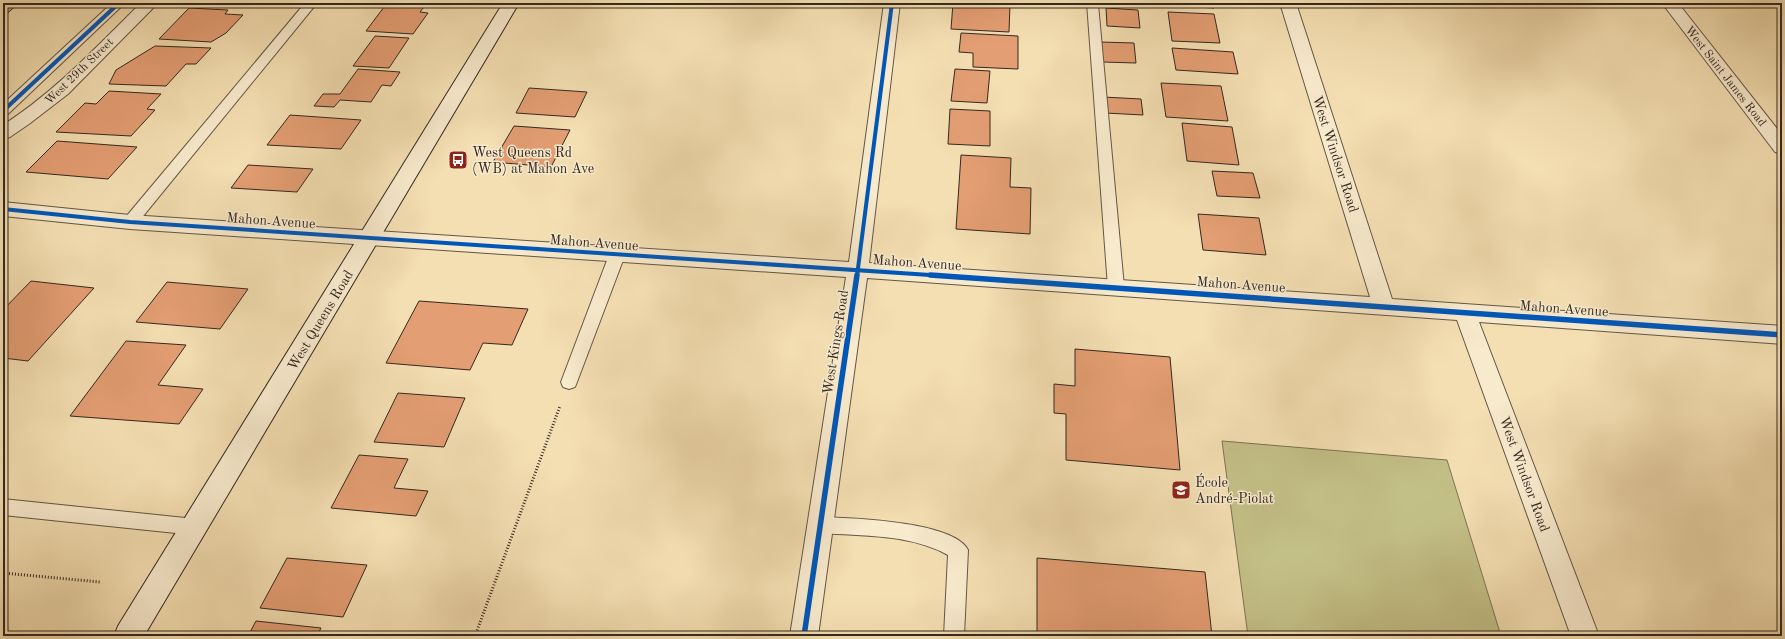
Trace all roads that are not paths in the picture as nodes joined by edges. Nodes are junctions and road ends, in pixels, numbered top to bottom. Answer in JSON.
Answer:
{"nodes":[{"id":1,"x":119,"y":3,"type":"edge"},
{"id":2,"x":150,"y":3,"type":"edge"},
{"id":3,"x":311,"y":3,"type":"edge"},
{"id":4,"x":511,"y":3,"type":"edge"},
{"id":5,"x":892,"y":3,"type":"edge"},
{"id":6,"x":1288,"y":3,"type":"edge"},
{"id":7,"x":1670,"y":3,"type":"edge"},
{"id":8,"x":1092,"y":4,"type":"dead end"},
{"id":9,"x":3,"y":111,"type":"edge"},
{"id":10,"x":3,"y":133,"type":"edge"},
{"id":11,"x":1782,"y":148,"type":"edge"},
{"id":12,"x":3,"y":209,"type":"edge"},
{"id":13,"x":130,"y":222,"type":"junction"},
{"id":14,"x":369,"y":239,"type":"junction"},
{"id":15,"x":617,"y":255,"type":"junction"},
{"id":16,"x":858,"y":270,"type":"junction"},
{"id":17,"x":1116,"y":287,"type":"junction"},
{"id":18,"x":1384,"y":306,"type":"junction"},
{"id":19,"x":1465,"y":313,"type":"junction"},
{"id":20,"x":1782,"y":335,"type":"edge"},
{"id":21,"x":569,"y":382,"type":"road end"},
{"id":22,"x":3,"y":507,"type":"edge"},
{"id":23,"x":820,"y":525,"type":"junction"},
{"id":24,"x":195,"y":526,"type":"junction"},
{"id":25,"x":128,"y":636,"type":"edge"},
{"id":26,"x":804,"y":636,"type":"edge"},
{"id":27,"x":954,"y":636,"type":"edge"},
{"id":28,"x":1585,"y":636,"type":"edge"}],
"edges":[{"from":1,"to":9,"type":"lane"},
{"from":2,"to":10,"type":"street","name":"West 29th Street"},
{"from":3,"to":13,"type":"lane"},
{"from":4,"to":14,"type":"street","name":"West Queens Road"},
{"from":5,"to":16,"type":"street","name":"West Kings Road"},
{"from":6,"to":18,"type":"street","name":"West Windsor Road"},
{"from":7,"to":11,"type":"street","name":"West Saint James Road"},
{"from":8,"to":17,"type":"lane"},
{"from":12,"to":13,"type":"street","name":"Mahon Avenue"},
{"from":13,"to":14,"type":"street","name":"Mahon Avenue"},
{"from":14,"to":15,"type":"street","name":"Mahon Avenue"},
{"from":14,"to":24,"type":"street","name":"West Queens Road"},
{"from":15,"to":16,"type":"street","name":"Mahon Avenue"},
{"from":15,"to":21,"type":"lane"},
{"from":16,"to":17,"type":"street","name":"Mahon Avenue"},
{"from":16,"to":23,"type":"street","name":"West Kings Road"},
{"from":17,"to":18,"type":"street","name":"Mahon Avenue"},
{"from":18,"to":19,"type":"street","name":"Mahon Avenue"},
{"from":19,"to":20,"type":"street","name":"Mahon Avenue"},
{"from":19,"to":28,"type":"street","name":"West Windsor Road"},
{"from":22,"to":24,"type":"lane"},
{"from":23,"to":26,"type":"street","name":"West Kings Road"},
{"from":23,"to":27,"type":"lane"},
{"from":24,"to":25,"type":"street","name":"West Queens Road"}]}
